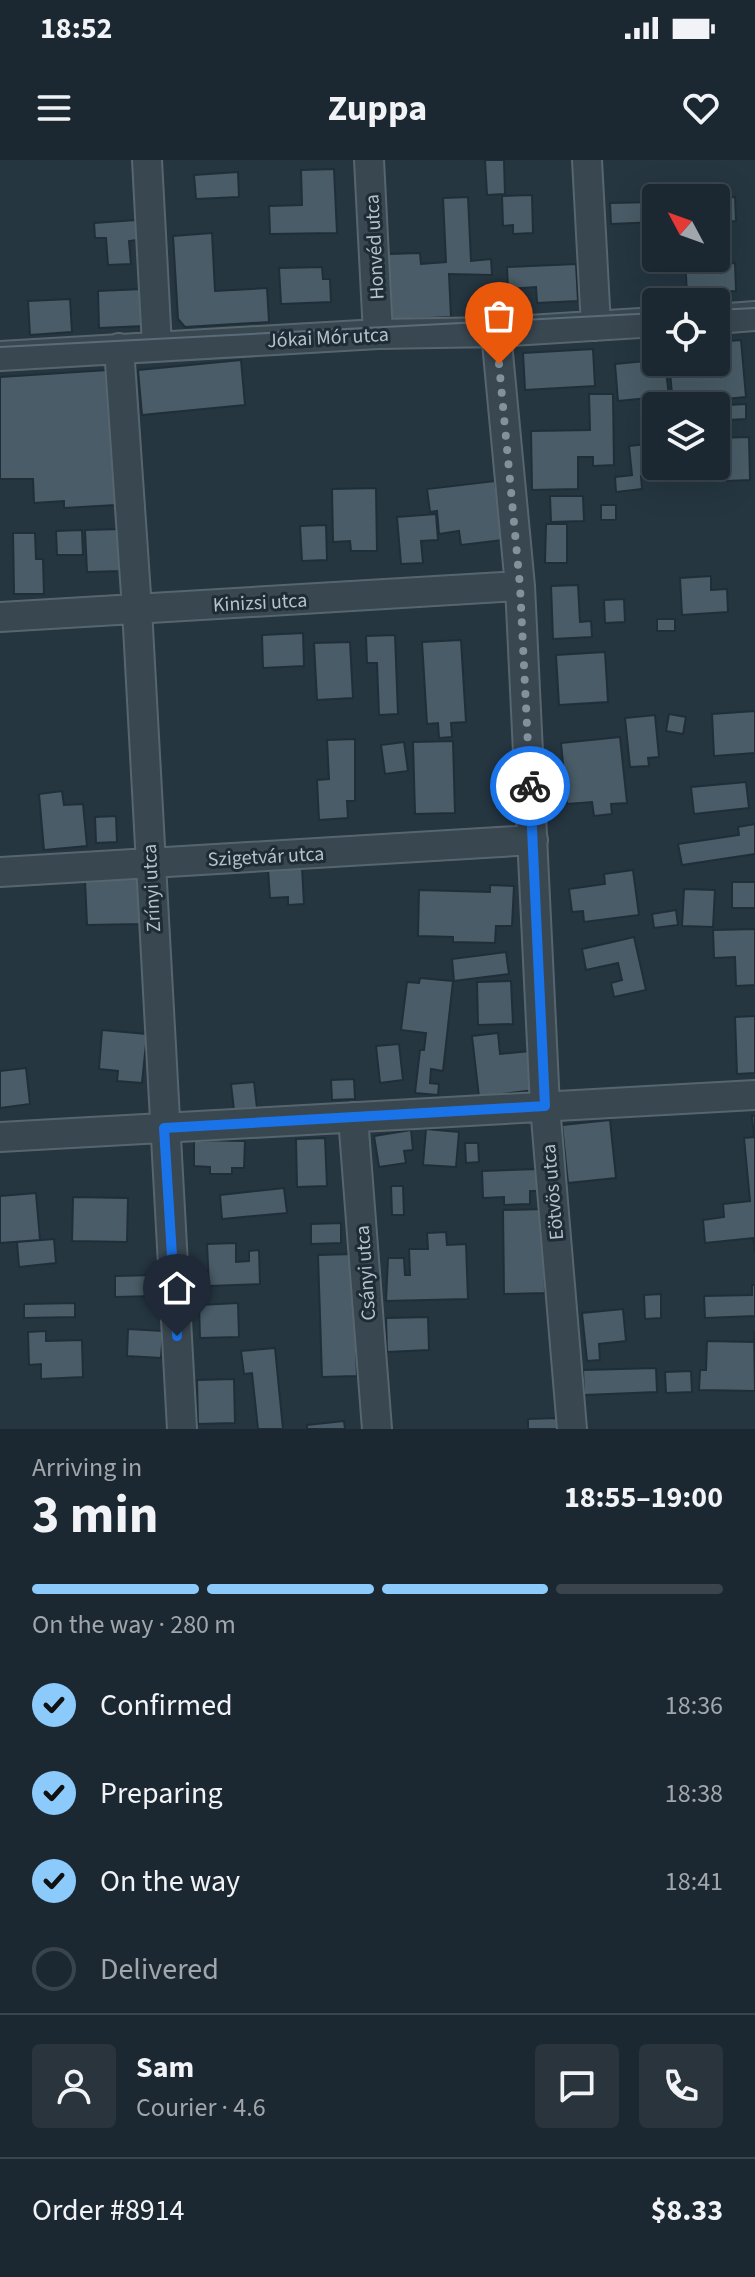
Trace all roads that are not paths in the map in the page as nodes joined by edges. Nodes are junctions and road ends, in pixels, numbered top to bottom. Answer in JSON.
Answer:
{"nodes":[{"id":1,"x":147,"y":160,"type":"edge"},
{"id":2,"x":369,"y":160,"type":"edge"},
{"id":3,"x":587,"y":160,"type":"edge"},
{"id":4,"x":755,"y":316,"type":"edge"},
{"id":5,"x":730,"y":318,"type":"edge"},
{"id":6,"x":642,"y":323,"type":"edge"},
{"id":7,"x":596,"y":326,"type":"junction"},
{"id":8,"x":496,"y":332,"type":"junction"},
{"id":9,"x":378,"y":334,"type":"junction"},
{"id":10,"x":157,"y":346,"type":"junction"},
{"id":11,"x":119,"y":348,"type":"junction"},
{"id":12,"x":0,"y":356,"type":"edge"},
{"id":13,"x":520,"y":586,"type":"junction"},
{"id":14,"x":137,"y":609,"type":"junction"},
{"id":15,"x":0,"y":617,"type":"edge"},
{"id":16,"x":533,"y":840,"type":"junction"},
{"id":17,"x":150,"y":862,"type":"junction"},
{"id":18,"x":0,"y":872,"type":"edge"},
{"id":19,"x":755,"y":1095,"type":"edge"},
{"id":20,"x":545,"y":1106,"type":"junction"},
{"id":21,"x":353,"y":1117,"type":"junction"},
{"id":22,"x":164,"y":1128,"type":"junction"},
{"id":23,"x":0,"y":1137,"type":"edge"},
{"id":24,"x":182,"y":1429,"type":"edge"},
{"id":25,"x":377,"y":1429,"type":"edge"},
{"id":26,"x":572,"y":1429,"type":"edge"}],
"edges":[{"from":1,"to":10,"type":"street"},
{"from":2,"to":9,"type":"street","name":"Honvéd utca"},
{"from":3,"to":7,"type":"street"},
{"from":4,"to":5,"type":"street"},
{"from":6,"to":7,"type":"street","name":"Jókai Mór utca"},
{"from":7,"to":8,"type":"street","name":"Jókai Mór utca"},
{"from":8,"to":9,"type":"street","name":"Jókai Mór utca"},
{"from":8,"to":13,"type":"street","name":"Eötvös utca"},
{"from":9,"to":10,"type":"street","name":"Jókai Mór utca"},
{"from":10,"to":11,"type":"street","name":"Jókai Mór utca"},
{"from":11,"to":12,"type":"street","name":"Jókai Mór utca"},
{"from":11,"to":14,"type":"street","name":"Zrínyi utca"},
{"from":13,"to":14,"type":"street","name":"Kinizsi utca"},
{"from":13,"to":16,"type":"street","name":"Eötvös utca"},
{"from":14,"to":15,"type":"street","name":"Kinizsi utca"},
{"from":14,"to":17,"type":"street","name":"Zrínyi utca"},
{"from":16,"to":17,"type":"street","name":"Szigetvár utca"},
{"from":16,"to":20,"type":"street","name":"Eötvös utca"},
{"from":17,"to":18,"type":"street","name":"Szigetvár utca"},
{"from":17,"to":22,"type":"street","name":"Zrínyi utca"},
{"from":19,"to":20,"type":"street"},
{"from":20,"to":21,"type":"street"},
{"from":20,"to":26,"type":"street","name":"Eötvös utca"},
{"from":21,"to":22,"type":"street"},
{"from":21,"to":25,"type":"street","name":"Csányi utca"},
{"from":22,"to":23,"type":"street"},
{"from":22,"to":24,"type":"street","name":"Zrínyi utca"}]}
